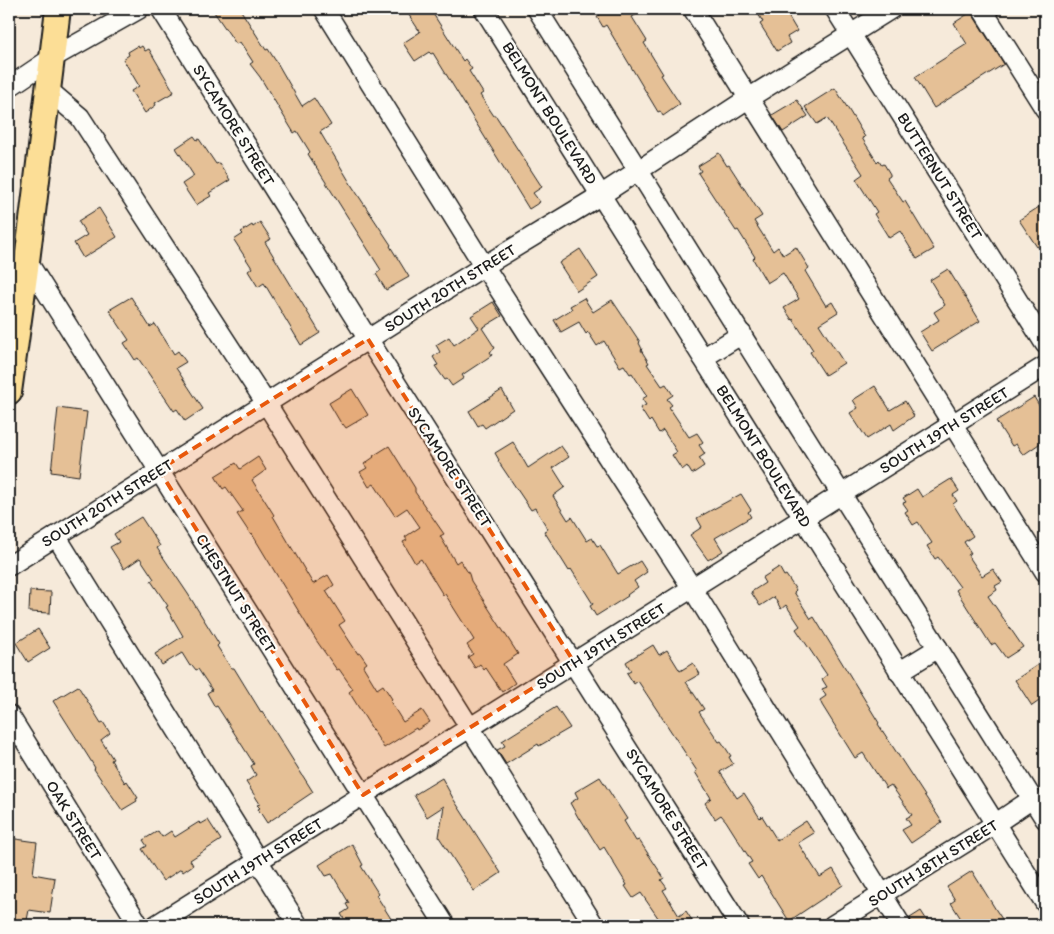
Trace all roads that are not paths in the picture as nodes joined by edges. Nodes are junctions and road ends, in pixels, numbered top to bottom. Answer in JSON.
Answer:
{"nodes":[{"id":1,"x":58,"y":9,"type":"edge"},
{"id":2,"x":140,"y":9,"type":"edge"},
{"id":3,"x":162,"y":9,"type":"edge"},
{"id":4,"x":324,"y":9,"type":"edge"},
{"id":5,"x":484,"y":9,"type":"edge"},
{"id":6,"x":537,"y":9,"type":"edge"},
{"id":7,"x":693,"y":9,"type":"edge"},
{"id":8,"x":835,"y":9,"type":"edge"},
{"id":9,"x":891,"y":9,"type":"edge"},
{"id":10,"x":982,"y":9,"type":"edge"},
{"id":11,"x":851,"y":34,"type":"junction"},
{"id":12,"x":52,"y":58,"type":"junction"},
{"id":13,"x":9,"y":87,"type":"edge"},
{"id":14,"x":47,"y":89,"type":"junction"},
{"id":15,"x":749,"y":98,"type":"junction"},
{"id":16,"x":1045,"y":109,"type":"edge"},
{"id":17,"x":639,"y":171,"type":"junction"},
{"id":18,"x":601,"y":195,"type":"junction"},
{"id":19,"x":27,"y":261,"type":"junction"},
{"id":20,"x":484,"y":266,"type":"junction"},
{"id":21,"x":742,"y":334,"type":"junction"},
{"id":22,"x":368,"y":339,"type":"junction"},
{"id":23,"x":1045,"y":344,"type":"edge"},
{"id":24,"x":703,"y":358,"type":"junction"},
{"id":25,"x":1045,"y":366,"type":"edge"},
{"id":26,"x":9,"y":392,"type":"edge"},
{"id":27,"x":266,"y":403,"type":"junction"},
{"id":28,"x":952,"y":424,"type":"junction"},
{"id":29,"x":160,"y":470,"type":"junction"},
{"id":30,"x":842,"y":494,"type":"junction"},
{"id":31,"x":803,"y":518,"type":"junction"},
{"id":32,"x":56,"y":536,"type":"junction"},
{"id":33,"x":9,"y":566,"type":"edge"},
{"id":34,"x":1045,"y":572,"type":"edge"},
{"id":35,"x":692,"y":588,"type":"junction"},
{"id":36,"x":938,"y":648,"type":"junction"},
{"id":37,"x":574,"y":662,"type":"junction"},
{"id":38,"x":899,"y":672,"type":"junction"},
{"id":39,"x":9,"y":715,"type":"edge"},
{"id":40,"x":469,"y":728,"type":"junction"},
{"id":41,"x":363,"y":795,"type":"junction"},
{"id":42,"x":1032,"y":799,"type":"junction"},
{"id":43,"x":1045,"y":820,"type":"edge"},
{"id":44,"x":995,"y":824,"type":"junction"},
{"id":45,"x":257,"y":862,"type":"junction"},
{"id":46,"x":882,"y":894,"type":"junction"},
{"id":47,"x":1045,"y":903,"type":"edge"},
{"id":48,"x":139,"y":925,"type":"edge"},
{"id":49,"x":156,"y":925,"type":"edge"},
{"id":50,"x":298,"y":925,"type":"edge"},
{"id":51,"x":445,"y":925,"type":"edge"},
{"id":52,"x":594,"y":925,"type":"edge"},
{"id":53,"x":739,"y":925,"type":"edge"},
{"id":54,"x":833,"y":925,"type":"edge"},
{"id":55,"x":901,"y":925,"type":"edge"}],
"edges":[{"from":1,"to":12,"type":"main road"},
{"from":2,"to":12,"type":"street"},
{"from":3,"to":22,"type":"street","name":"SYCAMORE STREET"},
{"from":4,"to":20,"type":"street"},
{"from":5,"to":18,"type":"street","name":"BELMONT BOULEVARD"},
{"from":6,"to":17,"type":"street"},
{"from":7,"to":15,"type":"street"},
{"from":8,"to":11,"type":"street","name":"BUTTERNUT STREET"},
{"from":9,"to":11,"type":"street","name":"SOUTH 20TH STREET"},
{"from":10,"to":16,"type":"street"},
{"from":11,"to":15,"type":"street","name":"SOUTH 20TH STREET"},
{"from":11,"to":23,"type":"street","name":"BUTTERNUT STREET"},
{"from":12,"to":13,"type":"street"},
{"from":12,"to":14,"type":"main road"},
{"from":14,"to":19,"type":"main road"},
{"from":14,"to":27,"type":"street"},
{"from":15,"to":17,"type":"street","name":"SOUTH 20TH STREET"},
{"from":15,"to":28,"type":"street"},
{"from":17,"to":18,"type":"street","name":"SOUTH 20TH STREET"},
{"from":17,"to":21,"type":"street"},
{"from":18,"to":20,"type":"street","name":"SOUTH 20TH STREET"},
{"from":18,"to":24,"type":"street","name":"BELMONT BOULEVARD"},
{"from":19,"to":26,"type":"main road"},
{"from":19,"to":29,"type":"street","name":"CHESTNUT STREET"},
{"from":20,"to":22,"type":"street","name":"SOUTH 20TH STREET"},
{"from":20,"to":35,"type":"street"},
{"from":21,"to":24,"type":"street"},
{"from":21,"to":30,"type":"street"},
{"from":22,"to":27,"type":"street","name":"SOUTH 20TH STREET"},
{"from":22,"to":37,"type":"street","name":"SYCAMORE STREET"},
{"from":24,"to":31,"type":"street","name":"BELMONT BOULEVARD"},
{"from":25,"to":28,"type":"street","name":"SOUTH 19TH STREET"},
{"from":27,"to":29,"type":"street","name":"SOUTH 20TH STREET"},
{"from":27,"to":40,"type":"street"},
{"from":28,"to":30,"type":"street","name":"SOUTH 19TH STREET"},
{"from":28,"to":34,"type":"street"},
{"from":29,"to":32,"type":"street","name":"SOUTH 20TH STREET"},
{"from":29,"to":41,"type":"street","name":"CHESTNUT STREET"},
{"from":30,"to":31,"type":"street","name":"SOUTH 19TH STREET"},
{"from":30,"to":36,"type":"street"},
{"from":31,"to":35,"type":"street","name":"SOUTH 19TH STREET"},
{"from":31,"to":38,"type":"street","name":"BELMONT BOULEVARD"},
{"from":32,"to":33,"type":"street","name":"SOUTH 20TH STREET"},
{"from":32,"to":45,"type":"street"},
{"from":35,"to":37,"type":"street","name":"SOUTH 19TH STREET"},
{"from":35,"to":46,"type":"street"},
{"from":36,"to":38,"type":"street"},
{"from":36,"to":42,"type":"street"},
{"from":37,"to":40,"type":"street","name":"SOUTH 19TH STREET"},
{"from":37,"to":53,"type":"street","name":"SYCAMORE STREET"},
{"from":38,"to":44,"type":"street","name":"BELMONT BOULEVARD"},
{"from":39,"to":48,"type":"street","name":"OAK STREET"},
{"from":40,"to":41,"type":"street","name":"SOUTH 19TH STREET"},
{"from":40,"to":52,"type":"street"},
{"from":41,"to":45,"type":"street","name":"SOUTH 19TH STREET"},
{"from":41,"to":51,"type":"street","name":"CHESTNUT STREET"},
{"from":42,"to":43,"type":"street"},
{"from":42,"to":44,"type":"street","name":"SOUTH 18TH STREET"},
{"from":44,"to":46,"type":"street","name":"SOUTH 18TH STREET"},
{"from":44,"to":47,"type":"street","name":"BELMONT BOULEVARD"},
{"from":45,"to":49,"type":"street","name":"SOUTH 19TH STREET"},
{"from":45,"to":50,"type":"street"},
{"from":46,"to":54,"type":"street","name":"SOUTH 18TH STREET"},
{"from":46,"to":55,"type":"street"}]}
